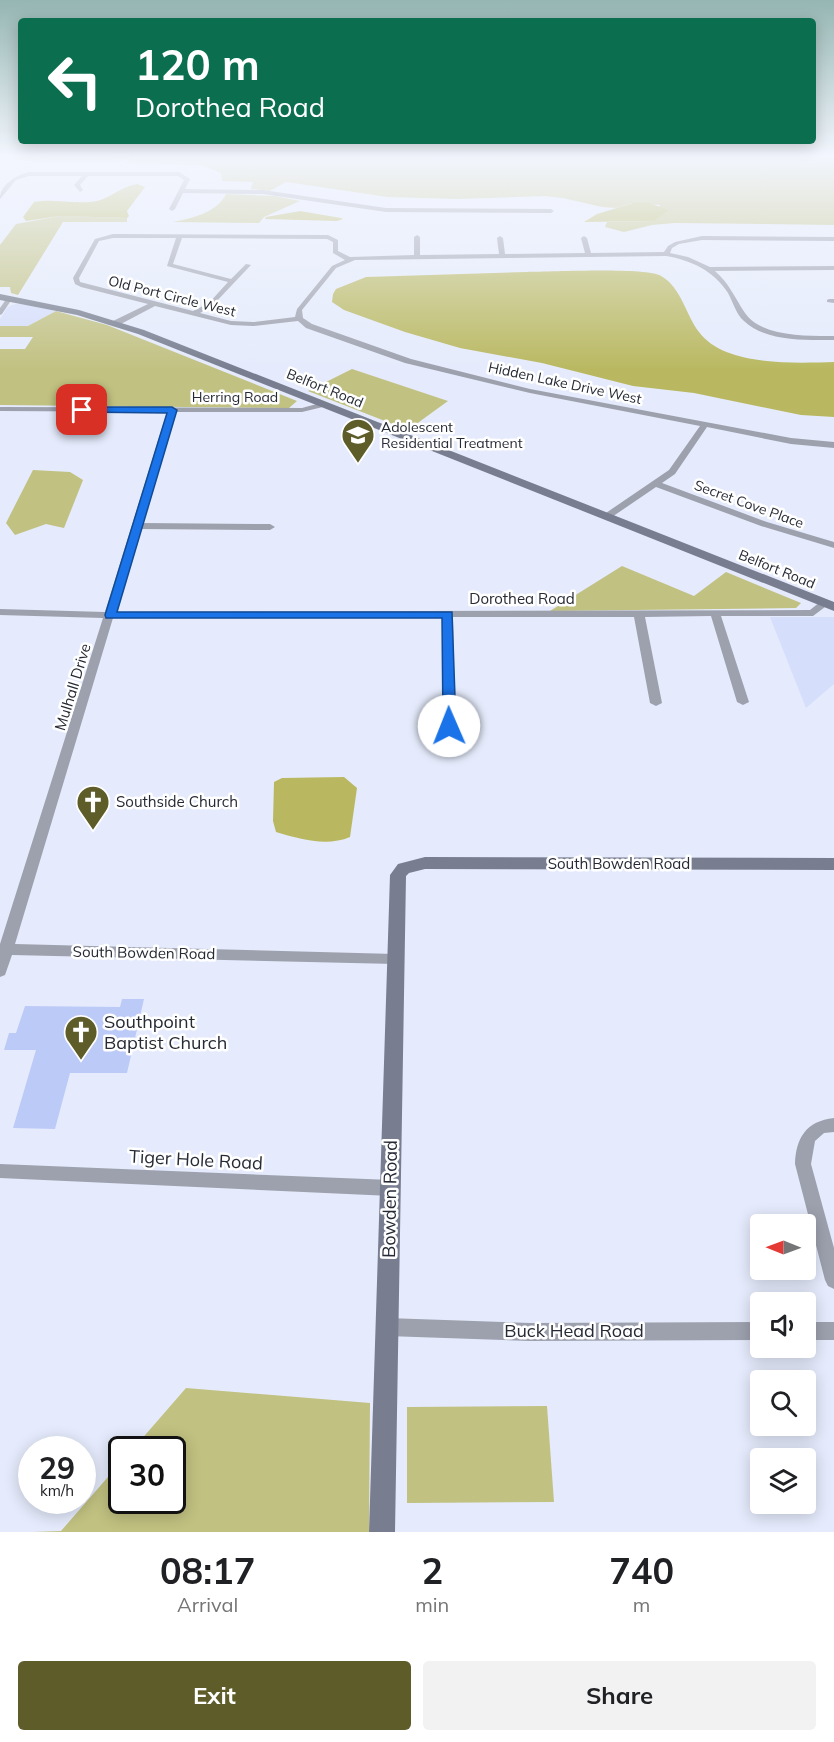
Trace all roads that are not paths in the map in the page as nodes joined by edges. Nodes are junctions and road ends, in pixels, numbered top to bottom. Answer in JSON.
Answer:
{"nodes":[{"id":1,"x":180,"y":236,"type":"junction"},
{"id":2,"x":417,"y":237,"type":"dead end"},
{"id":3,"x":500,"y":238,"type":"dead end"},
{"id":4,"x":584,"y":238,"type":"dead end"},
{"id":5,"x":834,"y":239,"type":"edge"},
{"id":6,"x":502,"y":254,"type":"junction"},
{"id":7,"x":588,"y":254,"type":"junction"},
{"id":8,"x":666,"y":254,"type":"junction"},
{"id":9,"x":417,"y":255,"type":"junction"},
{"id":10,"x":348,"y":259,"type":"junction"},
{"id":11,"x":248,"y":265,"type":"dead end"},
{"id":12,"x":832,"y":268,"type":"edge"},
{"id":13,"x":709,"y":269,"type":"junction"},
{"id":14,"x":233,"y":281,"type":"junction"},
{"id":15,"x":5,"y":298,"type":"edge"},
{"id":16,"x":154,"y":304,"type":"junction"},
{"id":17,"x":0,"y":313,"type":"edge"},
{"id":18,"x":194,"y":314,"type":"junction"},
{"id":19,"x":299,"y":319,"type":"junction"},
{"id":20,"x":116,"y":323,"type":"junction"},
{"id":21,"x":834,"y":338,"type":"edge"},
{"id":22,"x":324,"y":404,"type":"junction"},
{"id":23,"x":0,"y":410,"type":"edge"},
{"id":24,"x":172,"y":410,"type":"junction"},
{"id":25,"x":302,"y":410,"type":"junction"},
{"id":26,"x":343,"y":412,"type":"junction"},
{"id":27,"x":705,"y":425,"type":"junction"},
{"id":28,"x":834,"y":445,"type":"edge"},
{"id":29,"x":656,"y":484,"type":"junction"},
{"id":30,"x":606,"y":517,"type":"junction"},
{"id":31,"x":137,"y":526,"type":"junction"},
{"id":32,"x":270,"y":527,"type":"dead end"},
{"id":33,"x":834,"y":545,"type":"edge"},
{"id":34,"x":829,"y":606,"type":"edge"},
{"id":35,"x":0,"y":612,"type":"edge"},
{"id":36,"x":448,"y":614,"type":"junction"},
{"id":37,"x":639,"y":614,"type":"junction"},
{"id":38,"x":715,"y":614,"type":"junction"},
{"id":39,"x":110,"y":615,"type":"junction"},
{"id":40,"x":743,"y":702,"type":"dead end"},
{"id":41,"x":656,"y":703,"type":"dead end"},
{"id":42,"x":449,"y":726,"type":"dead end"},
{"id":43,"x":834,"y":864,"type":"edge"},
{"id":44,"x":404,"y":868,"type":"joint"},
{"id":45,"x":3,"y":949,"type":"edge"},
{"id":46,"x":395,"y":959,"type":"junction"},
{"id":47,"x":0,"y":971,"type":"edge"},
{"id":48,"x":834,"y":1125,"type":"edge"},
{"id":49,"x":0,"y":1171,"type":"edge"},
{"id":50,"x":391,"y":1188,"type":"junction"},
{"id":51,"x":834,"y":1280,"type":"edge"},
{"id":52,"x":387,"y":1327,"type":"junction"},
{"id":53,"x":750,"y":1331,"type":"edge"},
{"id":54,"x":816,"y":1331,"type":"edge"},
{"id":55,"x":834,"y":1331,"type":"edge"},
{"id":56,"x":382,"y":1532,"type":"edge"}],
"edges":[{"from":1,"to":10,"type":"street"},
{"from":1,"to":14,"type":"street"},
{"from":1,"to":16,"type":"street","name":"Old Port Circle West"},
{"from":2,"to":9,"type":"street"},
{"from":3,"to":6,"type":"street"},
{"from":4,"to":7,"type":"street"},
{"from":5,"to":8,"type":"street"},
{"from":6,"to":7,"type":"street"},
{"from":6,"to":9,"type":"street"},
{"from":7,"to":8,"type":"street"},
{"from":8,"to":13,"type":"street"},
{"from":9,"to":10,"type":"street"},
{"from":10,"to":19,"type":"street"},
{"from":11,"to":14,"type":"street"},
{"from":12,"to":13,"type":"street"},
{"from":13,"to":21,"type":"street"},
{"from":14,"to":18,"type":"street"},
{"from":15,"to":17,"type":"street"},
{"from":15,"to":20,"type":"street","name":"Belfort Road"},
{"from":16,"to":18,"type":"street","name":"Old Port Circle West"},
{"from":16,"to":20,"type":"street"},
{"from":18,"to":19,"type":"street","name":"Old Port Circle West"},
{"from":19,"to":27,"type":"street","name":"Hidden Lake Drive West"},
{"from":20,"to":22,"type":"street","name":"Belfort Road"},
{"from":22,"to":25,"type":"street","name":"Herring Road"},
{"from":22,"to":26,"type":"street","name":"Belfort Road"},
{"from":23,"to":24,"type":"street","name":"Herring Road"},
{"from":24,"to":25,"type":"street","name":"Herring Road"},
{"from":24,"to":31,"type":"street","name":"Mulhall Drive"},
{"from":25,"to":26,"type":"street"},
{"from":26,"to":30,"type":"street","name":"Belfort Road"},
{"from":27,"to":28,"type":"street","name":"Hidden Lake Drive West"},
{"from":27,"to":29,"type":"street"},
{"from":29,"to":30,"type":"street"},
{"from":29,"to":33,"type":"street","name":"Secret Cove Place"},
{"from":30,"to":34,"type":"street","name":"Belfort Road"},
{"from":31,"to":32,"type":"street"},
{"from":31,"to":39,"type":"street","name":"Mulhall Drive"},
{"from":34,"to":38,"type":"street","name":"Dorothea Road"},
{"from":35,"to":39,"type":"street","name":"Dorothea Road"},
{"from":36,"to":37,"type":"street","name":"Dorothea Road"},
{"from":36,"to":39,"type":"street","name":"Dorothea Road"},
{"from":36,"to":42,"type":"street"},
{"from":37,"to":38,"type":"street","name":"Dorothea Road"},
{"from":37,"to":41,"type":"street"},
{"from":38,"to":40,"type":"street"},
{"from":39,"to":45,"type":"street","name":"Mulhall Drive"},
{"from":43,"to":44,"type":"street","name":"South Bowden Road"},
{"from":44,"to":46,"type":"street","name":"Bowden Road"},
{"from":45,"to":46,"type":"street","name":"South Bowden Road"},
{"from":45,"to":47,"type":"street","name":"Mulhall Drive"},
{"from":46,"to":50,"type":"street","name":"Bowden Road"},
{"from":48,"to":51,"type":"street"},
{"from":49,"to":50,"type":"street","name":"Tiger Hole Road"},
{"from":50,"to":52,"type":"street","name":"Bowden Road"},
{"from":52,"to":53,"type":"street","name":"Buck Head Road"},
{"from":52,"to":56,"type":"street","name":"Bowden Road"},
{"from":54,"to":55,"type":"street"}]}
